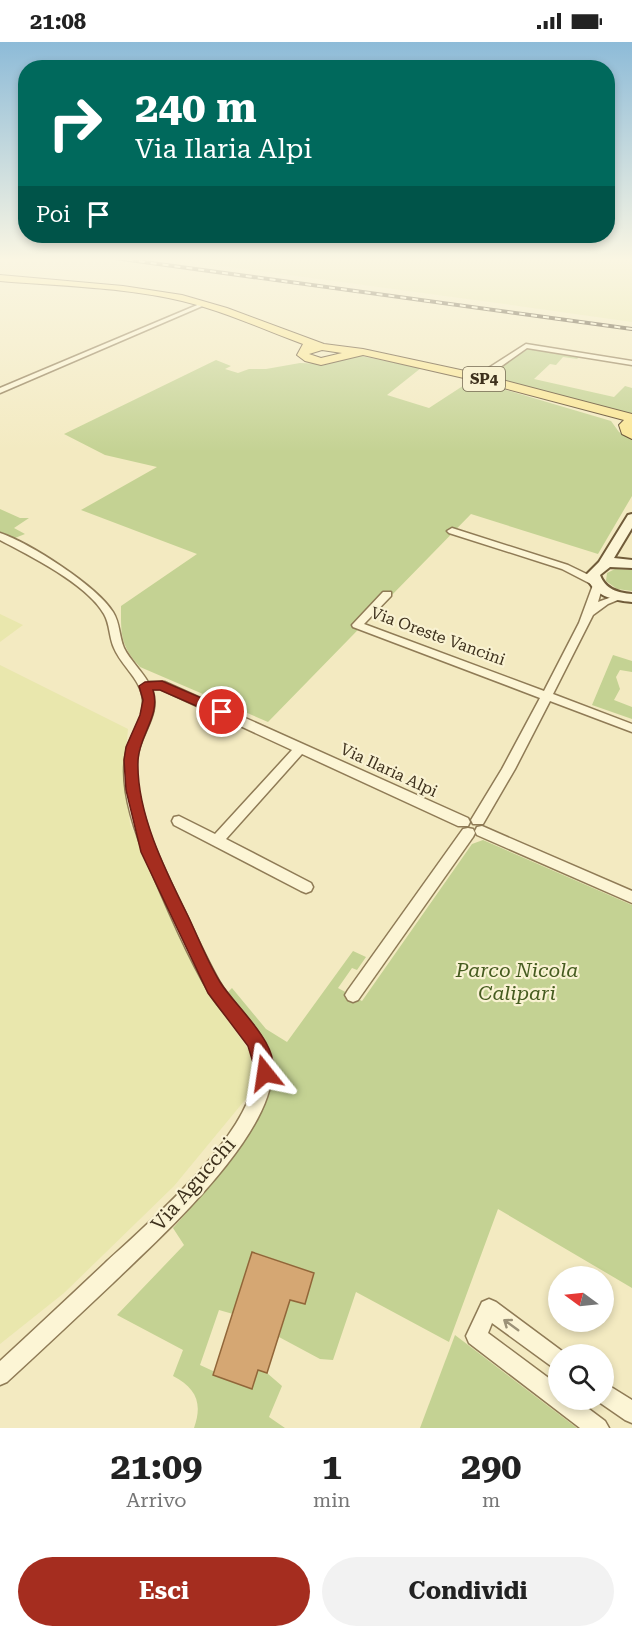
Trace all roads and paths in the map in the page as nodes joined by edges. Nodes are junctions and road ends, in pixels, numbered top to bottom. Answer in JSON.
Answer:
{"nodes":[{"id":1,"x":160,"y":323,"type":"edge"},
{"id":2,"x":257,"y":323,"type":"edge"},
{"id":3,"x":298,"y":337,"type":"junction"},
{"id":4,"x":322,"y":347,"type":"junction"},
{"id":5,"x":305,"y":350,"type":"junction"},
{"id":6,"x":337,"y":353,"type":"junction"},
{"id":7,"x":632,"y":363,"type":"edge"},
{"id":8,"x":479,"y":378,"type":"junction"},
{"id":9,"x":0,"y":391,"type":"edge"},
{"id":10,"x":630,"y":424,"type":"edge"},
{"id":11,"x":632,"y":518,"type":"edge"},
{"id":12,"x":452,"y":531,"type":"dead end"},
{"id":13,"x":0,"y":536,"type":"edge"},
{"id":14,"x":621,"y":539,"type":"junction"},
{"id":15,"x":632,"y":564,"type":"edge"},
{"id":16,"x":602,"y":565,"type":"junction"},
{"id":17,"x":566,"y":567,"type":"junction"},
{"id":18,"x":596,"y":584,"type":"junction"},
{"id":19,"x":387,"y":594,"type":"dead end"},
{"id":20,"x":626,"y":597,"type":"edge"},
{"id":21,"x":589,"y":614,"type":"junction"},
{"id":22,"x":145,"y":686,"type":"junction"},
{"id":23,"x":547,"y":696,"type":"junction"},
{"id":24,"x":632,"y":728,"type":"edge"},
{"id":25,"x":301,"y":748,"type":"junction"},
{"id":26,"x":179,"y":821,"type":"dead end"},
{"id":27,"x":473,"y":826,"type":"junction"},
{"id":28,"x":216,"y":841,"type":"junction"},
{"id":29,"x":306,"y":887,"type":"dead end"},
{"id":30,"x":632,"y":897,"type":"edge"},
{"id":31,"x":353,"y":994,"type":"dead end"},
{"id":32,"x":548,"y":1352,"type":"edge"},
{"id":33,"x":0,"y":1376,"type":"edge"},
{"id":34,"x":548,"y":1391,"type":"edge"},
{"id":35,"x":614,"y":1400,"type":"edge"},
{"id":36,"x":574,"y":1410,"type":"edge"},
{"id":37,"x":632,"y":1413,"type":"edge"},
{"id":38,"x":598,"y":1428,"type":"edge"}],
"edges":[{"from":1,"to":9,"type":"street"},
{"from":2,"to":3,"type":"main road"},
{"from":3,"to":4,"type":"main road"},
{"from":3,"to":5,"type":"main road"},
{"from":4,"to":5,"type":"main road"},
{"from":4,"to":6,"type":"main road"},
{"from":5,"to":6,"type":"main road"},
{"from":6,"to":8,"type":"main road","number":"SP4"},
{"from":7,"to":8,"type":"street"},
{"from":8,"to":10,"type":"main road","number":"SP4"},
{"from":11,"to":14,"type":"street"},
{"from":12,"to":17,"type":"street"},
{"from":13,"to":22,"type":"street"},
{"from":14,"to":15,"type":"street"},
{"from":14,"to":16,"type":"street"},
{"from":15,"to":16,"type":"street"},
{"from":16,"to":17,"type":"street"},
{"from":16,"to":18,"type":"street"},
{"from":17,"to":18,"type":"street"},
{"from":18,"to":20,"type":"street"},
{"from":18,"to":21,"type":"street"},
{"from":19,"to":23,"type":"street","name":"Via Oreste Vancini"},
{"from":20,"to":21,"type":"street"},
{"from":21,"to":23,"type":"street"},
{"from":22,"to":25,"type":"street","name":"Via Ilaria Alpi"},
{"from":22,"to":33,"type":"street","name":"Via Agucchi"},
{"from":23,"to":24,"type":"street"},
{"from":23,"to":27,"type":"street"},
{"from":25,"to":27,"type":"street","name":"Via Ilaria Alpi"},
{"from":25,"to":28,"type":"street"},
{"from":26,"to":28,"type":"street"},
{"from":27,"to":30,"type":"street","name":"Via Ilaria Alpi"},
{"from":27,"to":31,"type":"street"},
{"from":28,"to":29,"type":"street"},
{"from":32,"to":34,"type":"street","one_way":true},
{"from":35,"to":37,"type":"street"},
{"from":36,"to":38,"type":"street"}]}
